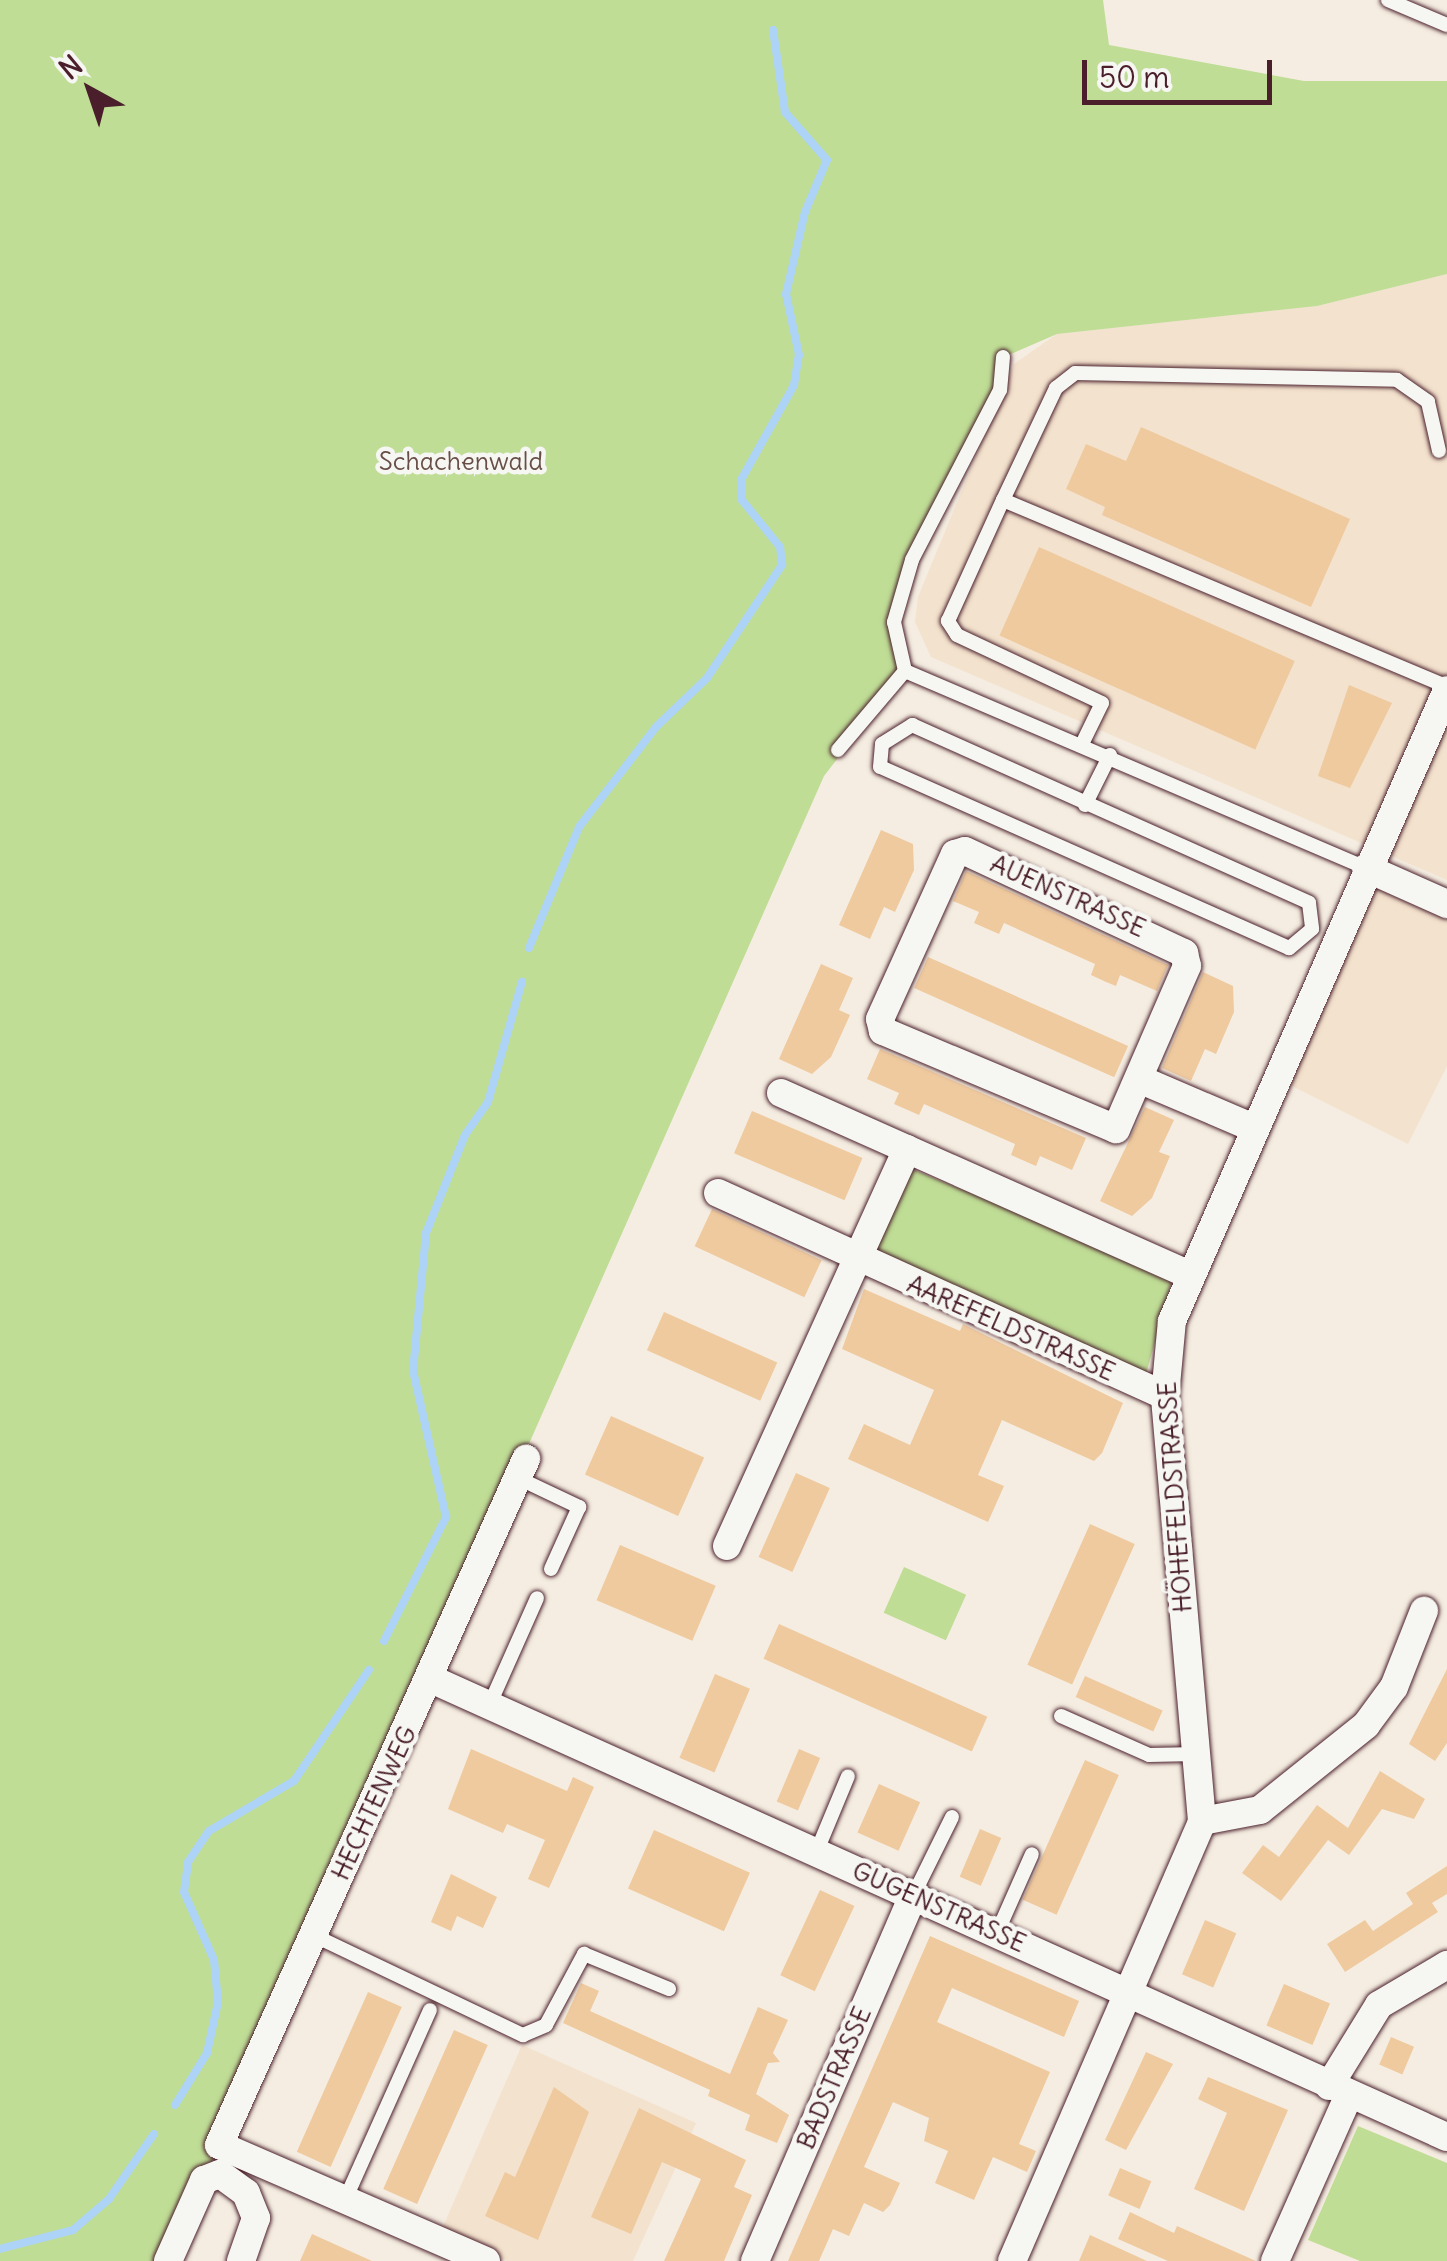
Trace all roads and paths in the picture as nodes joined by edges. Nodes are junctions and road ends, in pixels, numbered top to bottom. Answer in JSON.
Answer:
{"nodes":[{"id":1,"x":1388,"y":0,"type":"edge"},
{"id":2,"x":1447,"y":25,"type":"edge"},
{"id":3,"x":1004,"y":357,"type":"dead end"},
{"id":4,"x":1438,"y":452,"type":"dead end"},
{"id":5,"x":1004,"y":500,"type":"junction"},
{"id":6,"x":905,"y":671,"type":"junction"},
{"id":7,"x":1447,"y":688,"type":"edge"},
{"id":8,"x":1083,"y":742,"type":"junction"},
{"id":9,"x":838,"y":750,"type":"dead end"},
{"id":10,"x":1110,"y":754,"type":"junction"},
{"id":11,"x":1085,"y":805,"type":"junction"},
{"id":12,"x":1366,"y":868,"type":"junction"},
{"id":13,"x":1447,"y":904,"type":"edge"},
{"id":14,"x":1138,"y":1078,"type":"junction"},
{"id":15,"x":781,"y":1093,"type":"dead end"},
{"id":16,"x":1254,"y":1128,"type":"junction"},
{"id":17,"x":908,"y":1150,"type":"junction"},
{"id":18,"x":718,"y":1193,"type":"dead end"},
{"id":19,"x":857,"y":1259,"type":"junction"},
{"id":20,"x":1189,"y":1275,"type":"junction"},
{"id":21,"x":1165,"y":1396,"type":"junction"},
{"id":22,"x":522,"y":1469,"type":"joint"},
{"id":23,"x":726,"y":1546,"type":"dead end"},
{"id":24,"x":551,"y":1569,"type":"dead end"},
{"id":25,"x":537,"y":1598,"type":"dead end"},
{"id":26,"x":1424,"y":1611,"type":"dead end"},
{"id":27,"x":431,"y":1679,"type":"junction"},
{"id":28,"x":489,"y":1706,"type":"junction"},
{"id":29,"x":1061,"y":1716,"type":"dead end"},
{"id":30,"x":1200,"y":1754,"type":"junction"},
{"id":31,"x":848,"y":1776,"type":"dead end"},
{"id":32,"x":952,"y":1816,"type":"dead end"},
{"id":33,"x":1202,"y":1821,"type":"junction"},
{"id":34,"x":816,"y":1853,"type":"junction"},
{"id":35,"x":1032,"y":1854,"type":"dead end"},
{"id":36,"x":913,"y":1896,"type":"junction"},
{"id":37,"x":997,"y":1933,"type":"junction"},
{"id":38,"x":314,"y":1935,"type":"junction"},
{"id":39,"x":1447,"y":1965,"type":"edge"},
{"id":40,"x":669,"y":1989,"type":"dead end"},
{"id":41,"x":1132,"y":1993,"type":"junction"},
{"id":42,"x":430,"y":2010,"type":"dead end"},
{"id":43,"x":1339,"y":2091,"type":"junction"},
{"id":44,"x":1447,"y":2137,"type":"edge"},
{"id":45,"x":345,"y":2200,"type":"junction"},
{"id":46,"x":168,"y":2261,"type":"edge"},
{"id":47,"x":240,"y":2261,"type":"edge"},
{"id":48,"x":486,"y":2261,"type":"edge"},
{"id":49,"x":755,"y":2261,"type":"edge"},
{"id":50,"x":1012,"y":2261,"type":"edge"},
{"id":51,"x":1275,"y":2261,"type":"edge"}],
"edges":[{"from":1,"to":2,"type":"lane"},
{"from":3,"to":6,"type":"lane"},
{"from":4,"to":5,"type":"lane"},
{"from":5,"to":7,"type":"lane"},
{"from":5,"to":8,"type":"lane"},
{"from":6,"to":8,"type":"lane"},
{"from":6,"to":9,"type":"lane"},
{"from":7,"to":12,"type":"street","name":"HÖHEFELDSTRASSE"},
{"from":8,"to":10,"type":"lane"},
{"from":10,"to":11,"type":"lane"},
{"from":10,"to":12,"type":"lane"},
{"from":11,"to":11,"type":"lane"},
{"from":12,"to":13,"type":"street"},
{"from":12,"to":16,"type":"street","name":"HÖHEFELDSTRASSE"},
{"from":14,"to":14,"type":"street","name":"AUENSTRASSE"},
{"from":14,"to":16,"type":"street"},
{"from":15,"to":17,"type":"street"},
{"from":16,"to":20,"type":"street","name":"HÖHEFELDSTRASSE"},
{"from":17,"to":19,"type":"street"},
{"from":17,"to":20,"type":"street"},
{"from":18,"to":19,"type":"street","name":"AAREFELDSTRASSE"},
{"from":19,"to":21,"type":"street","name":"AAREFELDSTRASSE"},
{"from":19,"to":23,"type":"street"},
{"from":20,"to":21,"type":"street","name":"HÖHEFELDSTRASSE"},
{"from":21,"to":30,"type":"street","name":"HÖHEFELDSTRASSE"},
{"from":22,"to":24,"type":"lane"},
{"from":22,"to":27,"type":"street","name":"HECHTENWEG"},
{"from":25,"to":28,"type":"lane"},
{"from":26,"to":33,"type":"street"},
{"from":27,"to":28,"type":"street","name":"GUGENSTRASSE"},
{"from":27,"to":38,"type":"street","name":"HECHTENWEG"},
{"from":28,"to":34,"type":"street","name":"GUGENSTRASSE"},
{"from":29,"to":30,"type":"lane"},
{"from":30,"to":33,"type":"street","name":"HÖHEFELDSTRASSE"},
{"from":31,"to":34,"type":"lane"},
{"from":32,"to":36,"type":"lane"},
{"from":33,"to":41,"type":"street","name":"HÖHEFELDSTRASSE"},
{"from":34,"to":36,"type":"street","name":"GUGENSTRASSE"},
{"from":35,"to":37,"type":"lane"},
{"from":36,"to":37,"type":"street","name":"GUGENSTRASSE"},
{"from":36,"to":49,"type":"street","name":"BADSTRASSE"},
{"from":37,"to":41,"type":"street","name":"GUGENSTRASSE"},
{"from":38,"to":40,"type":"lane"},
{"from":38,"to":45,"type":"street","name":"HECHTENWEG"},
{"from":39,"to":43,"type":"street"},
{"from":41,"to":43,"type":"street","name":"GUGENSTRASSE"},
{"from":41,"to":50,"type":"street","name":"HÖHEFELDSTRASSE"},
{"from":42,"to":45,"type":"lane"},
{"from":43,"to":44,"type":"street","name":"GUGENSTRASSE"},
{"from":43,"to":51,"type":"street"},
{"from":45,"to":48,"type":"street"},
{"from":46,"to":47,"type":"street"}]}
